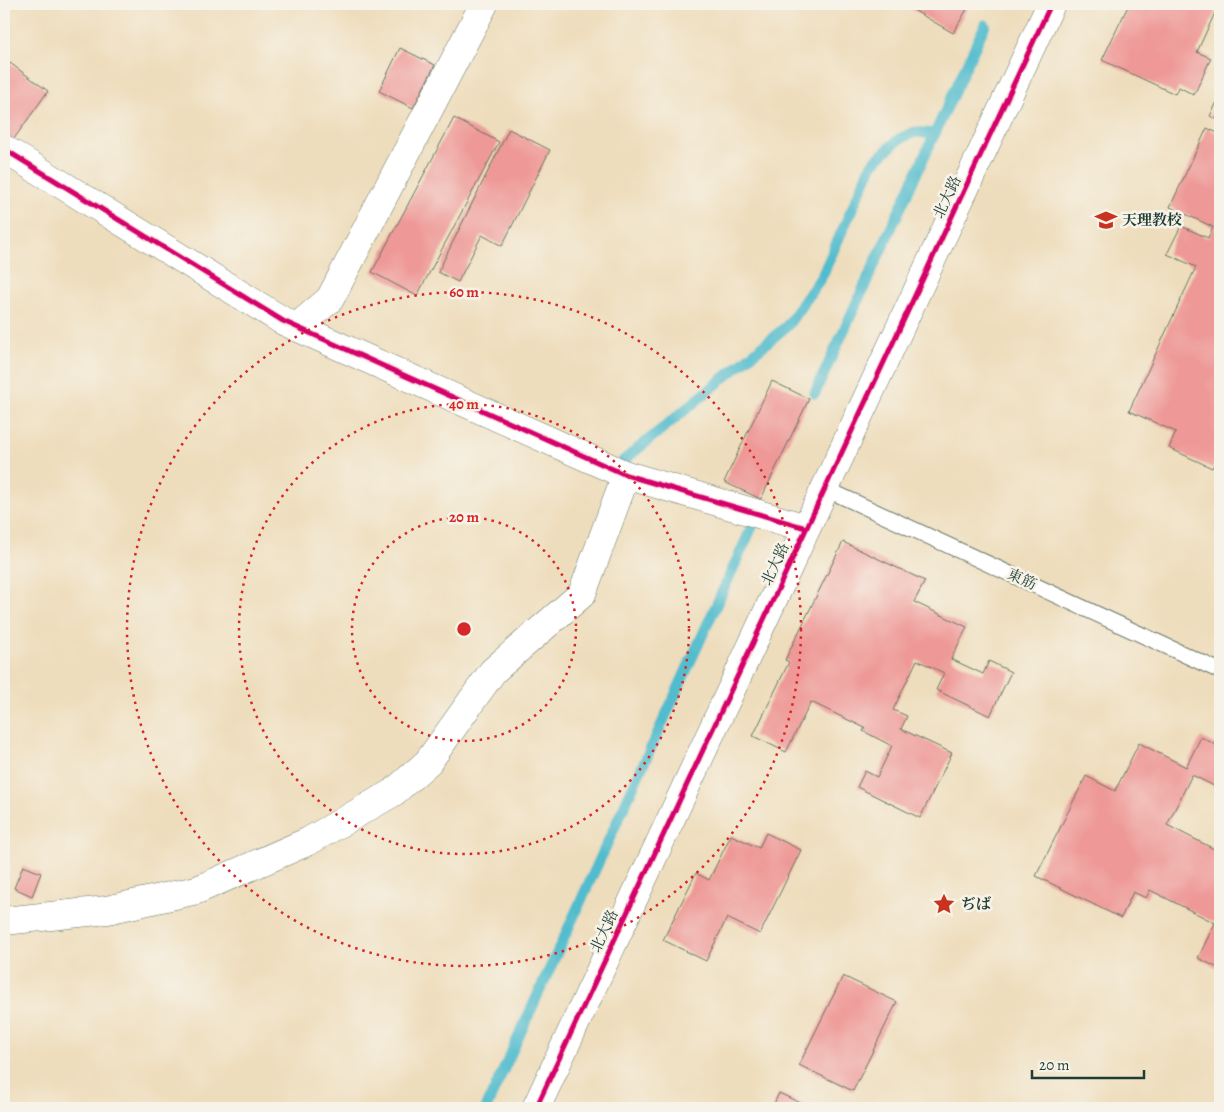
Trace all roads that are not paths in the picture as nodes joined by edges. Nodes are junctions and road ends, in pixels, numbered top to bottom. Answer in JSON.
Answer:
{"nodes":[{"id":1,"x":484,"y":4,"type":"edge"},
{"id":2,"x":1051,"y":4,"type":"edge"},
{"id":3,"x":4,"y":149,"type":"edge"},
{"id":4,"x":297,"y":327,"type":"junction"},
{"id":5,"x":626,"y":475,"type":"junction"},
{"id":6,"x":824,"y":488,"type":"junction"},
{"id":7,"x":806,"y":528,"type":"junction"},
{"id":8,"x":1220,"y":671,"type":"edge"},
{"id":9,"x":4,"y":921,"type":"edge"},
{"id":10,"x":536,"y":1108,"type":"edge"}],
"edges":[{"from":1,"to":4,"type":"street"},
{"from":2,"to":6,"type":"street","name":"北大路"},
{"from":3,"to":4,"type":"street"},
{"from":4,"to":5,"type":"street"},
{"from":5,"to":7,"type":"street"},
{"from":5,"to":9,"type":"street"},
{"from":6,"to":7,"type":"street","name":"北大路"},
{"from":6,"to":8,"type":"lane","name":"東筋"},
{"from":7,"to":10,"type":"street","name":"北大路"}]}
